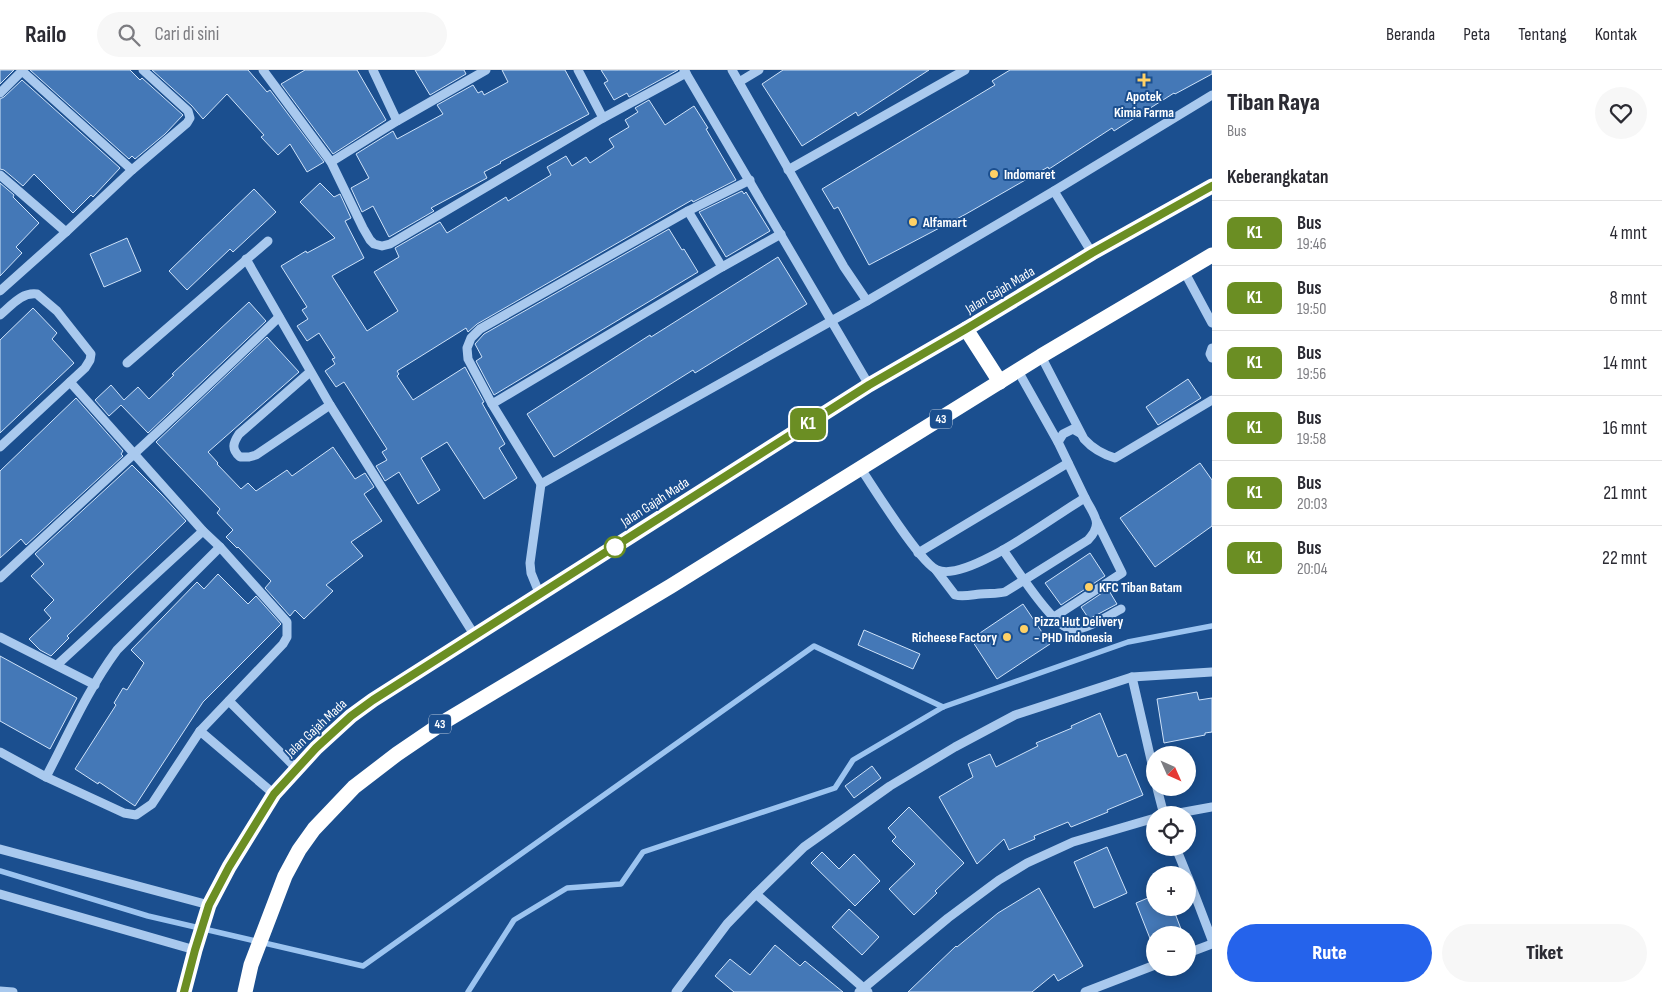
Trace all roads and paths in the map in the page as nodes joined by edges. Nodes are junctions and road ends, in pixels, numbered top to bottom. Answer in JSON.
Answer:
{"nodes":[{"id":1,"x":143,"y":70,"type":"edge"},
{"id":2,"x":263,"y":70,"type":"edge"},
{"id":3,"x":374,"y":70,"type":"edge"},
{"id":4,"x":486,"y":70,"type":"edge"},
{"id":5,"x":578,"y":70,"type":"edge"},
{"id":6,"x":732,"y":70,"type":"edge"},
{"id":7,"x":759,"y":70,"type":"edge"},
{"id":8,"x":965,"y":70,"type":"edge"},
{"id":9,"x":22,"y":71,"type":"edge"},
{"id":10,"x":685,"y":71,"type":"edge"},
{"id":11,"x":475,"y":73,"type":"edge"},
{"id":12,"x":739,"y":82,"type":"junction"},
{"id":13,"x":0,"y":93,"type":"edge"},
{"id":14,"x":1212,"y":95,"type":"edge"},
{"id":15,"x":603,"y":118,"type":"junction"},
{"id":16,"x":397,"y":121,"type":"junction"},
{"id":17,"x":331,"y":162,"type":"junction"},
{"id":18,"x":132,"y":170,"type":"junction"},
{"id":19,"x":788,"y":170,"type":"junction"},
{"id":20,"x":0,"y":175,"type":"edge"},
{"id":21,"x":750,"y":180,"type":"junction"},
{"id":22,"x":1212,"y":186,"type":"edge"},
{"id":23,"x":1054,"y":191,"type":"junction"},
{"id":24,"x":688,"y":212,"type":"junction"},
{"id":25,"x":66,"y":232,"type":"junction"},
{"id":26,"x":781,"y":234,"type":"junction"},
{"id":27,"x":268,"y":241,"type":"dead end"},
{"id":28,"x":1092,"y":253,"type":"junction"},
{"id":29,"x":1212,"y":254,"type":"edge"},
{"id":30,"x":246,"y":259,"type":"junction"},
{"id":31,"x":722,"y":267,"type":"junction"},
{"id":32,"x":1184,"y":271,"type":"junction"},
{"id":33,"x":2,"y":287,"type":"edge"},
{"id":34,"x":867,"y":301,"type":"junction"},
{"id":35,"x":0,"y":315,"type":"edge"},
{"id":36,"x":280,"y":318,"type":"junction"},
{"id":37,"x":831,"y":320,"type":"junction"},
{"id":38,"x":1212,"y":323,"type":"edge"},
{"id":39,"x":966,"y":329,"type":"junction"},
{"id":40,"x":1212,"y":348,"type":"edge"},
{"id":41,"x":1042,"y":356,"type":"junction"},
{"id":42,"x":1212,"y":358,"type":"edge"},
{"id":43,"x":127,"y":363,"type":"dead end"},
{"id":44,"x":1018,"y":371,"type":"junction"},
{"id":45,"x":310,"y":372,"type":"junction"},
{"id":46,"x":70,"y":382,"type":"junction"},
{"id":47,"x":1000,"y":382,"type":"junction"},
{"id":48,"x":869,"y":385,"type":"junction"},
{"id":49,"x":1212,"y":400,"type":"edge"},
{"id":50,"x":492,"y":404,"type":"junction"},
{"id":51,"x":330,"y":405,"type":"junction"},
{"id":52,"x":1080,"y":432,"type":"junction"},
{"id":53,"x":1058,"y":442,"type":"junction"},
{"id":54,"x":0,"y":447,"type":"edge"},
{"id":55,"x":134,"y":453,"type":"junction"},
{"id":56,"x":1068,"y":463,"type":"junction"},
{"id":57,"x":861,"y":469,"type":"junction"},
{"id":58,"x":541,"y":484,"type":"junction"},
{"id":59,"x":1085,"y":498,"type":"junction"},
{"id":60,"x":1097,"y":522,"type":"junction"},
{"id":61,"x":203,"y":531,"type":"junction"},
{"id":62,"x":220,"y":547,"type":"junction"},
{"id":63,"x":1003,"y":550,"type":"junction"},
{"id":64,"x":918,"y":553,"type":"junction"},
{"id":65,"x":936,"y":570,"type":"junction"},
{"id":66,"x":0,"y":578,"type":"edge"},
{"id":67,"x":1025,"y":580,"type":"junction"},
{"id":68,"x":540,"y":595,"type":"junction"},
{"id":69,"x":1122,"y":609,"type":"dead end"},
{"id":70,"x":1054,"y":617,"type":"junction"},
{"id":71,"x":475,"y":636,"type":"junction"},
{"id":72,"x":0,"y":637,"type":"edge"},
{"id":73,"x":57,"y":665,"type":"junction"},
{"id":74,"x":1212,"y":672,"type":"edge"},
{"id":75,"x":1132,"y":677,"type":"junction"},
{"id":76,"x":95,"y":685,"type":"junction"},
{"id":77,"x":229,"y":701,"type":"junction"},
{"id":78,"x":200,"y":731,"type":"junction"},
{"id":79,"x":1148,"y":746,"type":"edge"},
{"id":80,"x":0,"y":752,"type":"edge"},
{"id":81,"x":297,"y":769,"type":"junction"},
{"id":82,"x":46,"y":778,"type":"junction"},
{"id":83,"x":274,"y":794,"type":"junction"},
{"id":84,"x":1212,"y":808,"type":"edge"},
{"id":85,"x":1196,"y":811,"type":"edge"},
{"id":86,"x":1146,"y":821,"type":"edge"},
{"id":87,"x":0,"y":849,"type":"edge"},
{"id":88,"x":0,"y":894,"type":"edge"},
{"id":89,"x":756,"y":894,"type":"junction"},
{"id":90,"x":1196,"y":899,"type":"edge"},
{"id":91,"x":207,"y":912,"type":"junction"},
{"id":92,"x":1212,"y":940,"type":"edge"},
{"id":93,"x":1212,"y":944,"type":"edge"},
{"id":94,"x":196,"y":948,"type":"junction"},
{"id":95,"x":1196,"y":950,"type":"edge"},
{"id":96,"x":1146,"y":968,"type":"edge"},
{"id":97,"x":0,"y":991,"type":"edge"},
{"id":98,"x":863,"y":991,"type":"edge"},
{"id":99,"x":13,"y":992,"type":"edge"},
{"id":100,"x":184,"y":992,"type":"edge"},
{"id":101,"x":245,"y":992,"type":"edge"},
{"id":102,"x":676,"y":992,"type":"edge"},
{"id":103,"x":1085,"y":992,"type":"edge"}],
"edges":[{"from":1,"to":18,"type":"street"},
{"from":2,"to":17,"type":"street"},
{"from":3,"to":16,"type":"street"},
{"from":4,"to":11,"type":"street"},
{"from":5,"to":15,"type":"street"},
{"from":6,"to":12,"type":"street"},
{"from":7,"to":12,"type":"street"},
{"from":8,"to":19,"type":"street"},
{"from":9,"to":13,"type":"street"},
{"from":9,"to":18,"type":"street"},
{"from":10,"to":15,"type":"street"},
{"from":10,"to":21,"type":"street"},
{"from":11,"to":16,"type":"street"},
{"from":12,"to":19,"type":"street"},
{"from":14,"to":23,"type":"street"},
{"from":15,"to":17,"type":"street"},
{"from":16,"to":17,"type":"street"},
{"from":18,"to":25,"type":"street"},
{"from":19,"to":34,"type":"street"},
{"from":20,"to":25,"type":"street"},
{"from":21,"to":24,"type":"street"},
{"from":21,"to":26,"type":"street"},
{"from":22,"to":28,"type":"highway","name":"Jalan Gajah Mada"},
{"from":23,"to":28,"type":"street"},
{"from":23,"to":34,"type":"street"},
{"from":24,"to":31,"type":"street"},
{"from":24,"to":50,"type":"street"},
{"from":25,"to":33,"type":"street"},
{"from":26,"to":31,"type":"street"},
{"from":26,"to":37,"type":"street"},
{"from":27,"to":30,"type":"street"},
{"from":28,"to":39,"type":"highway","name":"Jalan Gajah Mada"},
{"from":29,"to":32,"type":"highway","number":"43"},
{"from":30,"to":36,"type":"street"},
{"from":30,"to":43,"type":"street"},
{"from":31,"to":50,"type":"street"},
{"from":32,"to":38,"type":"street"},
{"from":32,"to":41,"type":"highway","number":"43"},
{"from":34,"to":37,"type":"street"},
{"from":35,"to":46,"type":"street"},
{"from":36,"to":45,"type":"street"},
{"from":36,"to":55,"type":"street"},
{"from":37,"to":48,"type":"street"},
{"from":37,"to":58,"type":"street"},
{"from":39,"to":47,"type":"highway"},
{"from":39,"to":48,"type":"highway","name":"Jalan Gajah Mada"},
{"from":40,"to":42,"type":"street"},
{"from":41,"to":44,"type":"highway","number":"43"},
{"from":41,"to":52,"type":"street"},
{"from":44,"to":47,"type":"highway","number":"43"},
{"from":44,"to":53,"type":"street"},
{"from":45,"to":51,"type":"street"},
{"from":45,"to":51,"type":"street"},
{"from":46,"to":54,"type":"street"},
{"from":46,"to":55,"type":"street"},
{"from":47,"to":57,"type":"highway","number":"43"},
{"from":48,"to":68,"type":"highway","name":"Jalan Gajah Mada"},
{"from":49,"to":52,"type":"street"},
{"from":50,"to":58,"type":"street"},
{"from":51,"to":71,"type":"street"},
{"from":52,"to":53,"type":"street"},
{"from":53,"to":56,"type":"street"},
{"from":55,"to":61,"type":"street"},
{"from":55,"to":66,"type":"street"},
{"from":56,"to":59,"type":"street"},
{"from":56,"to":64,"type":"street"},
{"from":57,"to":64,"type":"street"},
{"from":57,"to":101,"type":"highway","number":"43"},
{"from":58,"to":68,"type":"street"},
{"from":59,"to":60,"type":"street"},
{"from":59,"to":63,"type":"street"},
{"from":60,"to":67,"type":"street"},
{"from":60,"to":70,"type":"street"},
{"from":61,"to":62,"type":"street"},
{"from":61,"to":73,"type":"street"},
{"from":62,"to":76,"type":"street"},
{"from":62,"to":77,"type":"street"},
{"from":63,"to":65,"type":"street"},
{"from":63,"to":67,"type":"street"},
{"from":64,"to":65,"type":"street"},
{"from":65,"to":67,"type":"street"},
{"from":67,"to":70,"type":"street"},
{"from":68,"to":71,"type":"highway","name":"Jalan Gajah Mada"},
{"from":69,"to":70,"type":"street"},
{"from":71,"to":81,"type":"highway","name":"Jalan Gajah Mada"},
{"from":72,"to":73,"type":"street"},
{"from":73,"to":76,"type":"street"},
{"from":74,"to":75,"type":"street"},
{"from":75,"to":79,"type":"street"},
{"from":75,"to":89,"type":"street"},
{"from":76,"to":82,"type":"street"},
{"from":77,"to":78,"type":"street"},
{"from":77,"to":81,"type":"street"},
{"from":78,"to":82,"type":"street"},
{"from":78,"to":83,"type":"street"},
{"from":80,"to":82,"type":"street"},
{"from":81,"to":83,"type":"highway","name":"Jalan Gajah Mada"},
{"from":83,"to":91,"type":"highway","name":"Jalan Gajah Mada"},
{"from":84,"to":85,"type":"street"},
{"from":86,"to":98,"type":"street"},
{"from":87,"to":91,"type":"street"},
{"from":88,"to":94,"type":"street"},
{"from":89,"to":98,"type":"street"},
{"from":89,"to":102,"type":"street"},
{"from":90,"to":92,"type":"street"},
{"from":91,"to":94,"type":"highway","name":"Jalan Gajah Mada"},
{"from":93,"to":95,"type":"street"},
{"from":94,"to":100,"type":"highway","name":"Jalan Gajah Mada"},
{"from":96,"to":103,"type":"street"},
{"from":97,"to":99,"type":"street"}]}
